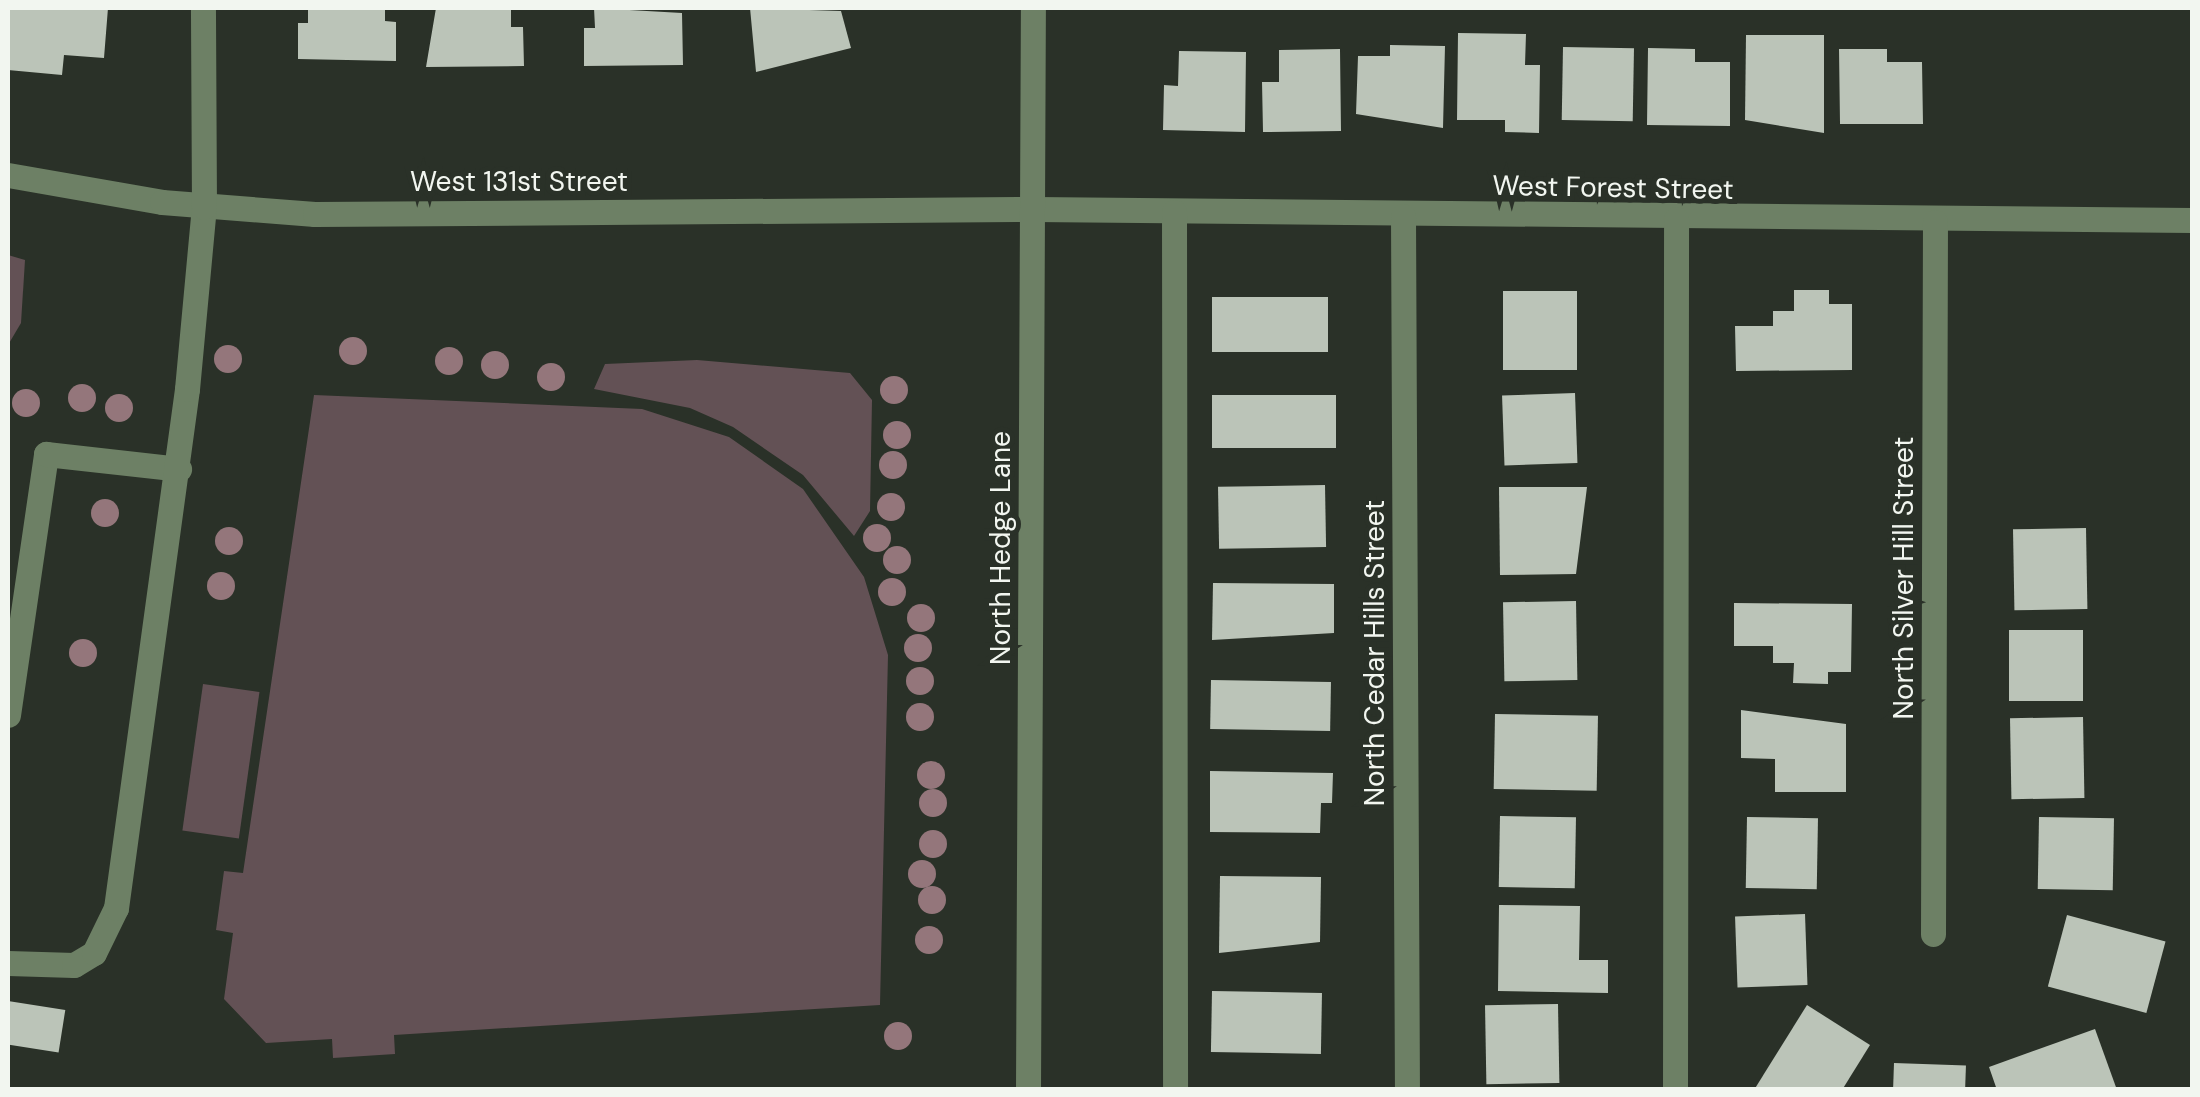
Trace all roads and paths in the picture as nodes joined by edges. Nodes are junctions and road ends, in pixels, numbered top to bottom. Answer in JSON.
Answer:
{"nodes":[{"id":1,"x":203,"y":8,"type":"edge"},
{"id":2,"x":1033,"y":8,"type":"edge"},
{"id":3,"x":8,"y":175,"type":"edge"},
{"id":4,"x":204,"y":207,"type":"junction"},
{"id":5,"x":1034,"y":209,"type":"junction"},
{"id":6,"x":1174,"y":212,"type":"junction"},
{"id":7,"x":1404,"y":216,"type":"junction"},
{"id":8,"x":1676,"y":219,"type":"junction"},
{"id":9,"x":2192,"y":220,"type":"edge"},
{"id":10,"x":1934,"y":222,"type":"junction"},
{"id":11,"x":179,"y":469,"type":"junction"},
{"id":12,"x":8,"y":714,"type":"edge"},
{"id":13,"x":1933,"y":934,"type":"dead end"},
{"id":14,"x":8,"y":963,"type":"edge"},
{"id":15,"x":1028,"y":1090,"type":"edge"},
{"id":16,"x":1175,"y":1090,"type":"edge"},
{"id":17,"x":1407,"y":1090,"type":"edge"},
{"id":18,"x":1675,"y":1090,"type":"edge"}],
"edges":[{"from":1,"to":4,"type":"street"},
{"from":2,"to":5,"type":"street","name":"North Hedge Lane"},
{"from":3,"to":4,"type":"street","name":"West 131st Street"},
{"from":4,"to":5,"type":"street","name":"West 131st Street"},
{"from":4,"to":11,"type":"street"},
{"from":5,"to":6,"type":"street","name":"West Forest Street"},
{"from":5,"to":15,"type":"street","name":"North Hedge Lane"},
{"from":6,"to":7,"type":"street","name":"West Forest Street"},
{"from":6,"to":16,"type":"street"},
{"from":7,"to":8,"type":"street","name":"West Forest Street"},
{"from":7,"to":17,"type":"street","name":"North Cedar Hills Street"},
{"from":8,"to":10,"type":"street","name":"West Forest Street"},
{"from":8,"to":18,"type":"street"},
{"from":9,"to":10,"type":"street","name":"West Forest Street"},
{"from":10,"to":13,"type":"street","name":"North Silver Hill Street"},
{"from":11,"to":12,"type":"street"},
{"from":11,"to":14,"type":"street"}]}
